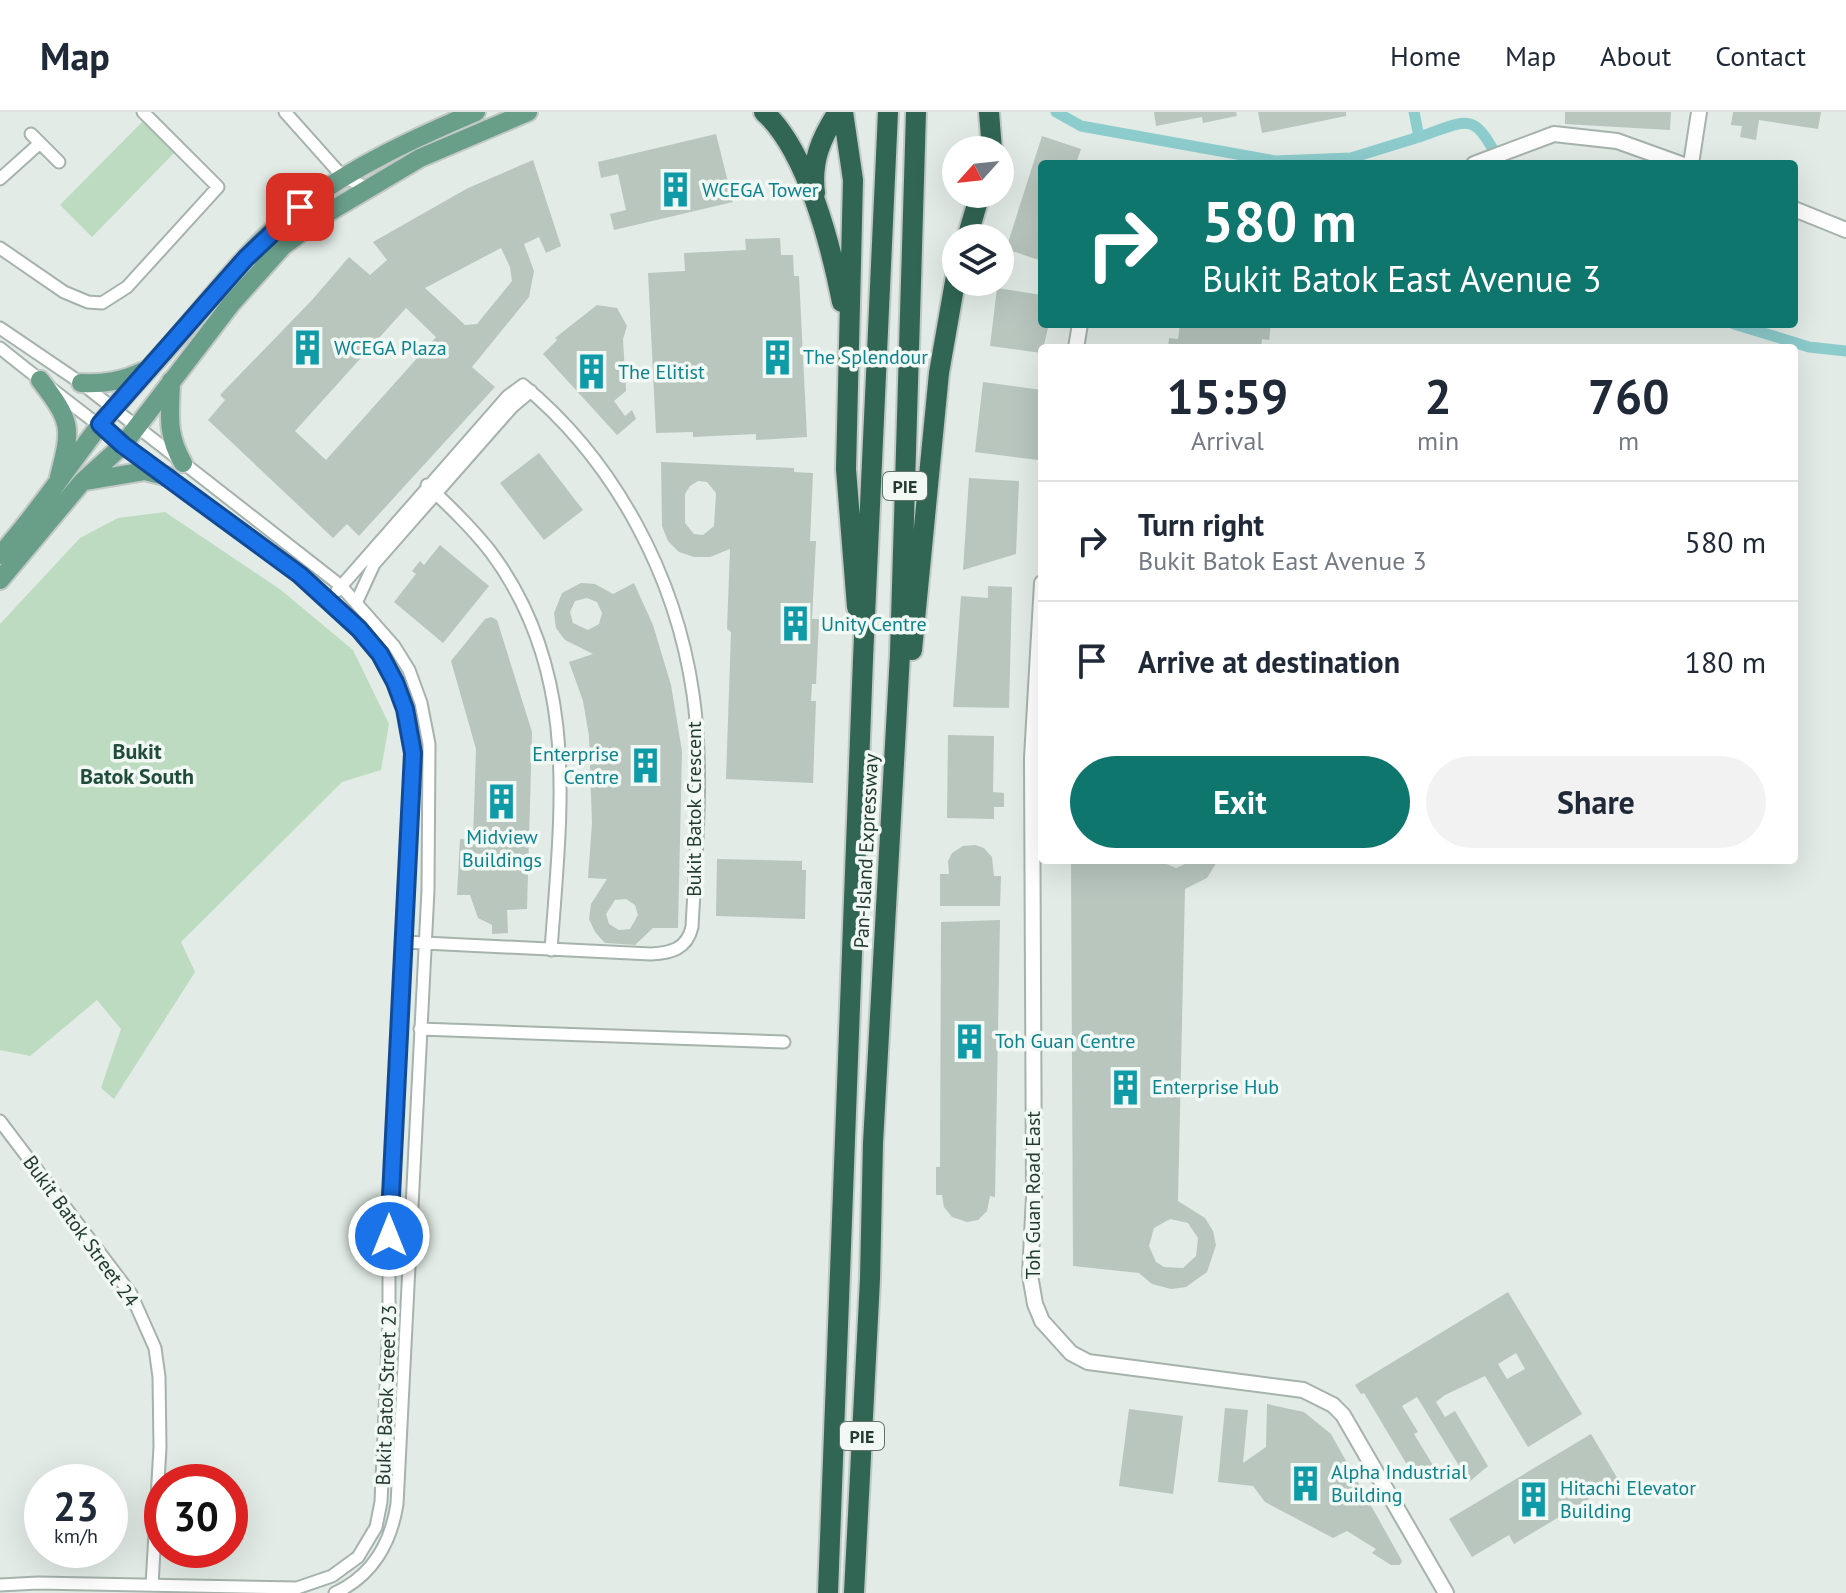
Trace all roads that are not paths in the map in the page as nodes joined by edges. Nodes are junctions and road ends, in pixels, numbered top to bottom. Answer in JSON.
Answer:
{"nodes":[{"id":1,"x":143,"y":112,"type":"edge"},
{"id":2,"x":285,"y":112,"type":"edge"},
{"id":3,"x":476,"y":112,"type":"edge"},
{"id":4,"x":764,"y":112,"type":"edge"},
{"id":5,"x":840,"y":112,"type":"edge"},
{"id":6,"x":888,"y":112,"type":"edge"},
{"id":7,"x":916,"y":112,"type":"edge"},
{"id":8,"x":1699,"y":112,"type":"edge"},
{"id":9,"x":519,"y":113,"type":"edge"},
{"id":10,"x":993,"y":115,"type":"edge"},
{"id":11,"x":494,"y":118,"type":"edge"},
{"id":12,"x":31,"y":134,"type":"dead end"},
{"id":13,"x":992,"y":136,"type":"edge"},
{"id":14,"x":40,"y":143,"type":"junction"},
{"id":15,"x":1485,"y":160,"type":"edge"},
{"id":16,"x":1669,"y":160,"type":"edge"},
{"id":17,"x":1692,"y":160,"type":"edge"},
{"id":18,"x":59,"y":162,"type":"dead end"},
{"id":19,"x":343,"y":177,"type":"junction"},
{"id":20,"x":0,"y":179,"type":"edge"},
{"id":21,"x":368,"y":188,"type":"junction"},
{"id":22,"x":815,"y":201,"type":"junction"},
{"id":23,"x":1798,"y":211,"type":"edge"},
{"id":24,"x":1846,"y":230,"type":"edge"},
{"id":25,"x":0,"y":248,"type":"edge"},
{"id":26,"x":952,"y":296,"type":"edge"},
{"id":27,"x":0,"y":328,"type":"edge"},
{"id":28,"x":848,"y":335,"type":"junction"},
{"id":29,"x":0,"y":348,"type":"edge"},
{"id":30,"x":154,"y":367,"type":"junction"},
{"id":31,"x":40,"y":380,"type":"junction"},
{"id":32,"x":171,"y":381,"type":"junction"},
{"id":33,"x":81,"y":383,"type":"junction"},
{"id":34,"x":114,"y":408,"type":"junction"},
{"id":35,"x":100,"y":424,"type":"junction"},
{"id":36,"x":137,"y":428,"type":"junction"},
{"id":37,"x":123,"y":445,"type":"junction"},
{"id":38,"x":183,"y":463,"type":"junction"},
{"id":39,"x":169,"y":477,"type":"junction"},
{"id":40,"x":82,"y":482,"type":"junction"},
{"id":41,"x":57,"y":488,"type":"junction"},
{"id":42,"x":431,"y":489,"type":"junction"},
{"id":43,"x":0,"y":555,"type":"edge"},
{"id":44,"x":0,"y":580,"type":"edge"},
{"id":45,"x":341,"y":586,"type":"junction"},
{"id":46,"x":329,"y":599,"type":"junction"},
{"id":47,"x":357,"y":601,"type":"junction"},
{"id":48,"x":1038,"y":653,"type":"edge"},
{"id":49,"x":863,"y":659,"type":"junction"},
{"id":50,"x":894,"y":797,"type":"junction"},
{"id":51,"x":404,"y":942,"type":"junction"},
{"id":52,"x":425,"y":943,"type":"junction"},
{"id":53,"x":551,"y":950,"type":"junction"},
{"id":54,"x":420,"y":1029,"type":"junction"},
{"id":55,"x":784,"y":1042,"type":"dead end"},
{"id":56,"x":0,"y":1121,"type":"edge"},
{"id":57,"x":0,"y":1585,"type":"edge"},
{"id":58,"x":152,"y":1585,"type":"junction"},
{"id":59,"x":335,"y":1593,"type":"edge"},
{"id":60,"x":826,"y":1593,"type":"edge"},
{"id":61,"x":854,"y":1593,"type":"edge"},
{"id":62,"x":1446,"y":1593,"type":"edge"}],
"edges":[{"from":1,"to":25,"type":"street"},
{"from":2,"to":19,"type":"street"},
{"from":3,"to":19,"type":"main road"},
{"from":4,"to":22,"type":"highway"},
{"from":5,"to":22,"type":"highway"},
{"from":5,"to":28,"type":"highway"},
{"from":6,"to":49,"type":"highway","name":"Pan-Island Expressway","number":"PIE"},
{"from":7,"to":50,"type":"highway","name":"Pan-Island Expressway","number":"PIE"},
{"from":8,"to":17,"type":"street"},
{"from":9,"to":11,"type":"main road"},
{"from":10,"to":13,"type":"highway"},
{"from":11,"to":21,"type":"main road"},
{"from":12,"to":14,"type":"street"},
{"from":14,"to":18,"type":"street"},
{"from":14,"to":20,"type":"street"},
{"from":15,"to":16,"type":"street"},
{"from":19,"to":21,"type":"street"},
{"from":19,"to":30,"type":"main road"},
{"from":21,"to":32,"type":"main road"},
{"from":22,"to":28,"type":"highway"},
{"from":23,"to":24,"type":"street"},
{"from":26,"to":50,"type":"highway"},
{"from":27,"to":33,"type":"street","name":"Bukit Batok Street 23"},
{"from":28,"to":49,"type":"highway"},
{"from":29,"to":31,"type":"street","name":"Bukit Batok Street 23"},
{"from":30,"to":33,"type":"main road"},
{"from":30,"to":34,"type":"main road"},
{"from":31,"to":35,"type":"street","name":"Bukit Batok Street 23"},
{"from":31,"to":41,"type":"main road"},
{"from":32,"to":36,"type":"main road"},
{"from":32,"to":38,"type":"main road"},
{"from":33,"to":34,"type":"street","name":"Bukit Batok Street 23"},
{"from":34,"to":35,"type":"main road"},
{"from":34,"to":36,"type":"street","name":"Bukit Batok Street 23"},
{"from":35,"to":37,"type":"street","name":"Bukit Batok Street 23"},
{"from":35,"to":41,"type":"main road"},
{"from":36,"to":37,"type":"main road"},
{"from":36,"to":38,"type":"street","name":"Bukit Batok Street 23"},
{"from":37,"to":39,"type":"street","name":"Bukit Batok Street 23"},
{"from":37,"to":40,"type":"main road"},
{"from":38,"to":45,"type":"street","name":"Bukit Batok Street 23"},
{"from":39,"to":40,"type":"main road"},
{"from":39,"to":46,"type":"street","name":"Bukit Batok Street 23"},
{"from":40,"to":44,"type":"main road"},
{"from":41,"to":43,"type":"main road"},
{"from":42,"to":45,"type":"street","name":"Bukit Batok Crescent"},
{"from":42,"to":47,"type":"street","name":"Bukit Batok Crescent"},
{"from":42,"to":53,"type":"street"},
{"from":42,"to":53,"type":"street","name":"Bukit Batok Crescent"},
{"from":45,"to":46,"type":"street","name":"Bukit Batok Crescent"},
{"from":45,"to":47,"type":"street","name":"Bukit Batok Street 23"},
{"from":46,"to":51,"type":"street","name":"Bukit Batok Street 23"},
{"from":47,"to":52,"type":"street","name":"Bukit Batok Street 23"},
{"from":48,"to":62,"type":"street","name":"Toh Guan Road East"},
{"from":49,"to":60,"type":"highway","name":"Pan-Island Expressway","number":"PIE"},
{"from":50,"to":61,"type":"highway","name":"Pan-Island Expressway","number":"PIE"},
{"from":51,"to":52,"type":"street","name":"Bukit Batok Crescent"},
{"from":51,"to":58,"type":"street","name":"Bukit Batok Street 23"},
{"from":52,"to":53,"type":"street","name":"Bukit Batok Crescent"},
{"from":52,"to":54,"type":"street","name":"Bukit Batok Street 23"},
{"from":54,"to":55,"type":"street"},
{"from":54,"to":59,"type":"street","name":"Bukit Batok Street 23"},
{"from":56,"to":58,"type":"street","name":"Bukit Batok Street 24"},
{"from":57,"to":58,"type":"street","name":"Bukit Batok Street 23"}]}
